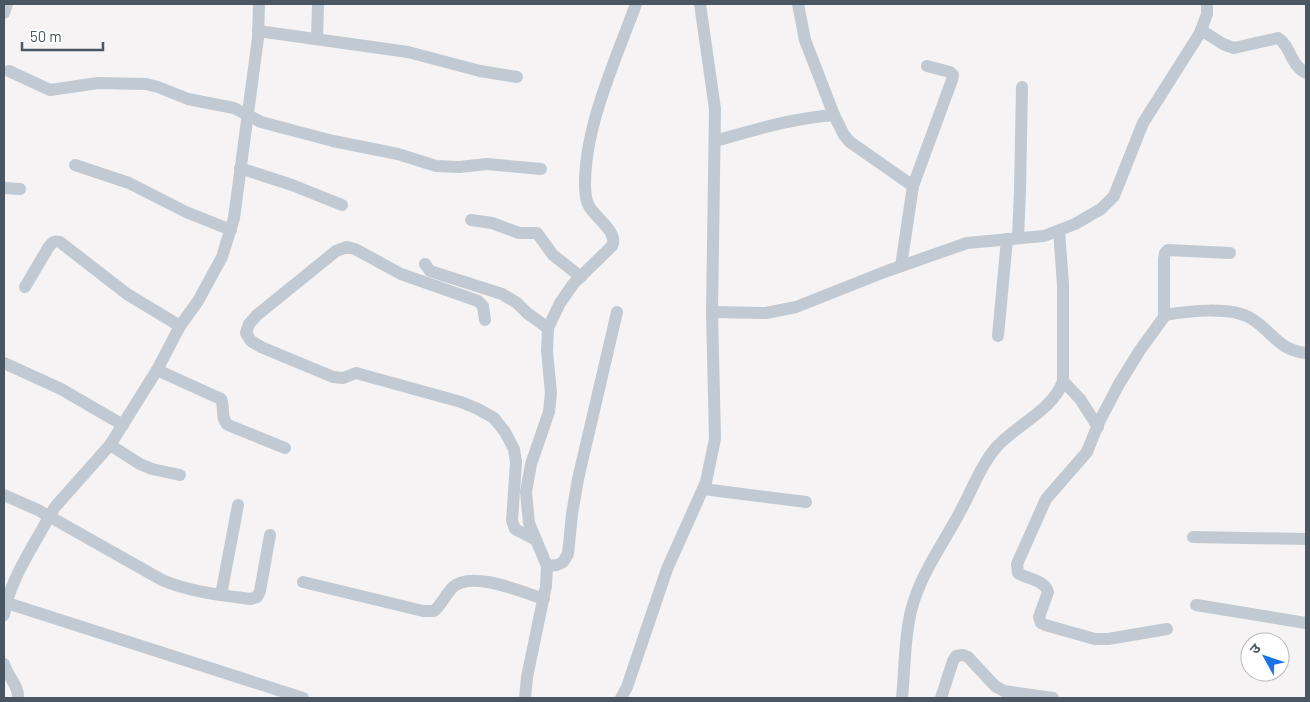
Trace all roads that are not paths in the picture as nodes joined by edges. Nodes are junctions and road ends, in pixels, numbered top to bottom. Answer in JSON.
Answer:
{"nodes":[{"id":1,"x":7,"y":4,"type":"edge"},
{"id":2,"x":259,"y":4,"type":"edge"},
{"id":3,"x":318,"y":4,"type":"edge"},
{"id":4,"x":636,"y":4,"type":"edge"},
{"id":5,"x":700,"y":4,"type":"edge"},
{"id":6,"x":798,"y":4,"type":"edge"},
{"id":7,"x":1207,"y":4,"type":"edge"},
{"id":8,"x":4,"y":13,"type":"edge"},
{"id":9,"x":1201,"y":30,"type":"junction"},
{"id":10,"x":258,"y":31,"type":"junction"},
{"id":11,"x":317,"y":39,"type":"junction"},
{"id":12,"x":927,"y":66,"type":"dead end"},
{"id":13,"x":9,"y":71,"type":"dead end"},
{"id":14,"x":1306,"y":72,"type":"edge"},
{"id":15,"x":517,"y":77,"type":"dead end"},
{"id":16,"x":1022,"y":87,"type":"dead end"},
{"id":17,"x":834,"y":115,"type":"junction"},
{"id":18,"x":246,"y":116,"type":"junction"},
{"id":19,"x":714,"y":141,"type":"junction"},
{"id":20,"x":75,"y":165,"type":"dead end"},
{"id":21,"x":240,"y":168,"type":"junction"},
{"id":22,"x":541,"y":169,"type":"dead end"},
{"id":23,"x":914,"y":186,"type":"junction"},
{"id":24,"x":4,"y":188,"type":"edge"},
{"id":25,"x":20,"y":189,"type":"dead end"},
{"id":26,"x":342,"y":206,"type":"dead end"},
{"id":27,"x":471,"y":220,"type":"dead end"},
{"id":28,"x":231,"y":230,"type":"junction"},
{"id":29,"x":1058,"y":231,"type":"junction"},
{"id":30,"x":1012,"y":239,"type":"junction"},
{"id":31,"x":1230,"y":253,"type":"dead end"},
{"id":32,"x":425,"y":264,"type":"dead end"},
{"id":33,"x":901,"y":266,"type":"junction"},
{"id":34,"x":581,"y":277,"type":"junction"},
{"id":35,"x":25,"y":287,"type":"dead end"},
{"id":36,"x":617,"y":312,"type":"dead end"},
{"id":37,"x":712,"y":312,"type":"junction"},
{"id":38,"x":1165,"y":315,"type":"junction"},
{"id":39,"x":485,"y":320,"type":"dead end"},
{"id":40,"x":180,"y":326,"type":"junction"},
{"id":41,"x":548,"y":328,"type":"junction"},
{"id":42,"x":998,"y":336,"type":"dead end"},
{"id":43,"x":1306,"y":353,"type":"edge"},
{"id":44,"x":4,"y":363,"type":"edge"},
{"id":45,"x":157,"y":370,"type":"junction"},
{"id":46,"x":1063,"y":381,"type":"junction"},
{"id":47,"x":123,"y":426,"type":"junction"},
{"id":48,"x":1098,"y":426,"type":"junction"},
{"id":49,"x":110,"y":445,"type":"junction"},
{"id":50,"x":285,"y":448,"type":"dead end"},
{"id":51,"x":180,"y":475,"type":"dead end"},
{"id":52,"x":703,"y":489,"type":"junction"},
{"id":53,"x":4,"y":495,"type":"edge"},
{"id":54,"x":806,"y":502,"type":"dead end"},
{"id":55,"x":238,"y":505,"type":"dead end"},
{"id":56,"x":49,"y":517,"type":"junction"},
{"id":57,"x":270,"y":535,"type":"dead end"},
{"id":58,"x":1193,"y":537,"type":"dead end"},
{"id":59,"x":1306,"y":539,"type":"edge"},
{"id":60,"x":536,"y":540,"type":"junction"},
{"id":61,"x":547,"y":566,"type":"junction"},
{"id":62,"x":303,"y":582,"type":"dead end"},
{"id":63,"x":221,"y":595,"type":"junction"},
{"id":64,"x":544,"y":599,"type":"junction"},
{"id":65,"x":1196,"y":605,"type":"dead end"},
{"id":66,"x":4,"y":606,"type":"edge"},
{"id":67,"x":1306,"y":624,"type":"edge"},
{"id":68,"x":1167,"y":629,"type":"dead end"},
{"id":69,"x":4,"y":664,"type":"edge"},
{"id":70,"x":19,"y":696,"type":"edge"},
{"id":71,"x":304,"y":698,"type":"edge"},
{"id":72,"x":525,"y":698,"type":"edge"},
{"id":73,"x":621,"y":698,"type":"edge"},
{"id":74,"x":902,"y":698,"type":"edge"},
{"id":75,"x":940,"y":698,"type":"edge"},
{"id":76,"x":1054,"y":698,"type":"edge"}],
"edges":[{"from":1,"to":8,"type":"street"},
{"from":2,"to":10,"type":"street"},
{"from":3,"to":11,"type":"street"},
{"from":4,"to":34,"type":"street"},
{"from":5,"to":19,"type":"street"},
{"from":6,"to":17,"type":"street"},
{"from":7,"to":9,"type":"street"},
{"from":9,"to":14,"type":"street"},
{"from":9,"to":29,"type":"street"},
{"from":10,"to":11,"type":"street"},
{"from":10,"to":18,"type":"street"},
{"from":11,"to":15,"type":"street"},
{"from":12,"to":23,"type":"street"},
{"from":13,"to":18,"type":"street"},
{"from":16,"to":30,"type":"street"},
{"from":17,"to":19,"type":"street"},
{"from":17,"to":23,"type":"street"},
{"from":18,"to":21,"type":"street"},
{"from":18,"to":22,"type":"street"},
{"from":19,"to":37,"type":"street"},
{"from":20,"to":28,"type":"street"},
{"from":21,"to":26,"type":"street"},
{"from":21,"to":28,"type":"street"},
{"from":23,"to":33,"type":"street"},
{"from":24,"to":25,"type":"street"},
{"from":27,"to":34,"type":"street"},
{"from":28,"to":40,"type":"street"},
{"from":29,"to":30,"type":"street"},
{"from":29,"to":46,"type":"street"},
{"from":30,"to":33,"type":"street"},
{"from":30,"to":42,"type":"street"},
{"from":31,"to":38,"type":"street"},
{"from":32,"to":41,"type":"street"},
{"from":33,"to":37,"type":"street"},
{"from":34,"to":41,"type":"street"},
{"from":35,"to":40,"type":"street"},
{"from":36,"to":61,"type":"street"},
{"from":37,"to":52,"type":"street"},
{"from":38,"to":43,"type":"street"},
{"from":38,"to":48,"type":"street"},
{"from":39,"to":60,"type":"street"},
{"from":40,"to":45,"type":"street"},
{"from":41,"to":60,"type":"street"},
{"from":44,"to":47,"type":"street"},
{"from":45,"to":47,"type":"street"},
{"from":45,"to":50,"type":"street"},
{"from":46,"to":48,"type":"street"},
{"from":46,"to":74,"type":"street"},
{"from":47,"to":49,"type":"street"},
{"from":48,"to":68,"type":"street"},
{"from":49,"to":51,"type":"street"},
{"from":49,"to":56,"type":"street"},
{"from":52,"to":54,"type":"street"},
{"from":52,"to":73,"type":"street"},
{"from":53,"to":56,"type":"street"},
{"from":55,"to":63,"type":"street"},
{"from":56,"to":63,"type":"street"},
{"from":56,"to":66,"type":"street"},
{"from":57,"to":63,"type":"street"},
{"from":58,"to":59,"type":"street"},
{"from":60,"to":61,"type":"street"},
{"from":61,"to":64,"type":"street"},
{"from":62,"to":64,"type":"street"},
{"from":64,"to":72,"type":"street"},
{"from":65,"to":67,"type":"street"},
{"from":66,"to":71,"type":"street"},
{"from":69,"to":70,"type":"street"},
{"from":75,"to":76,"type":"street"}]}
